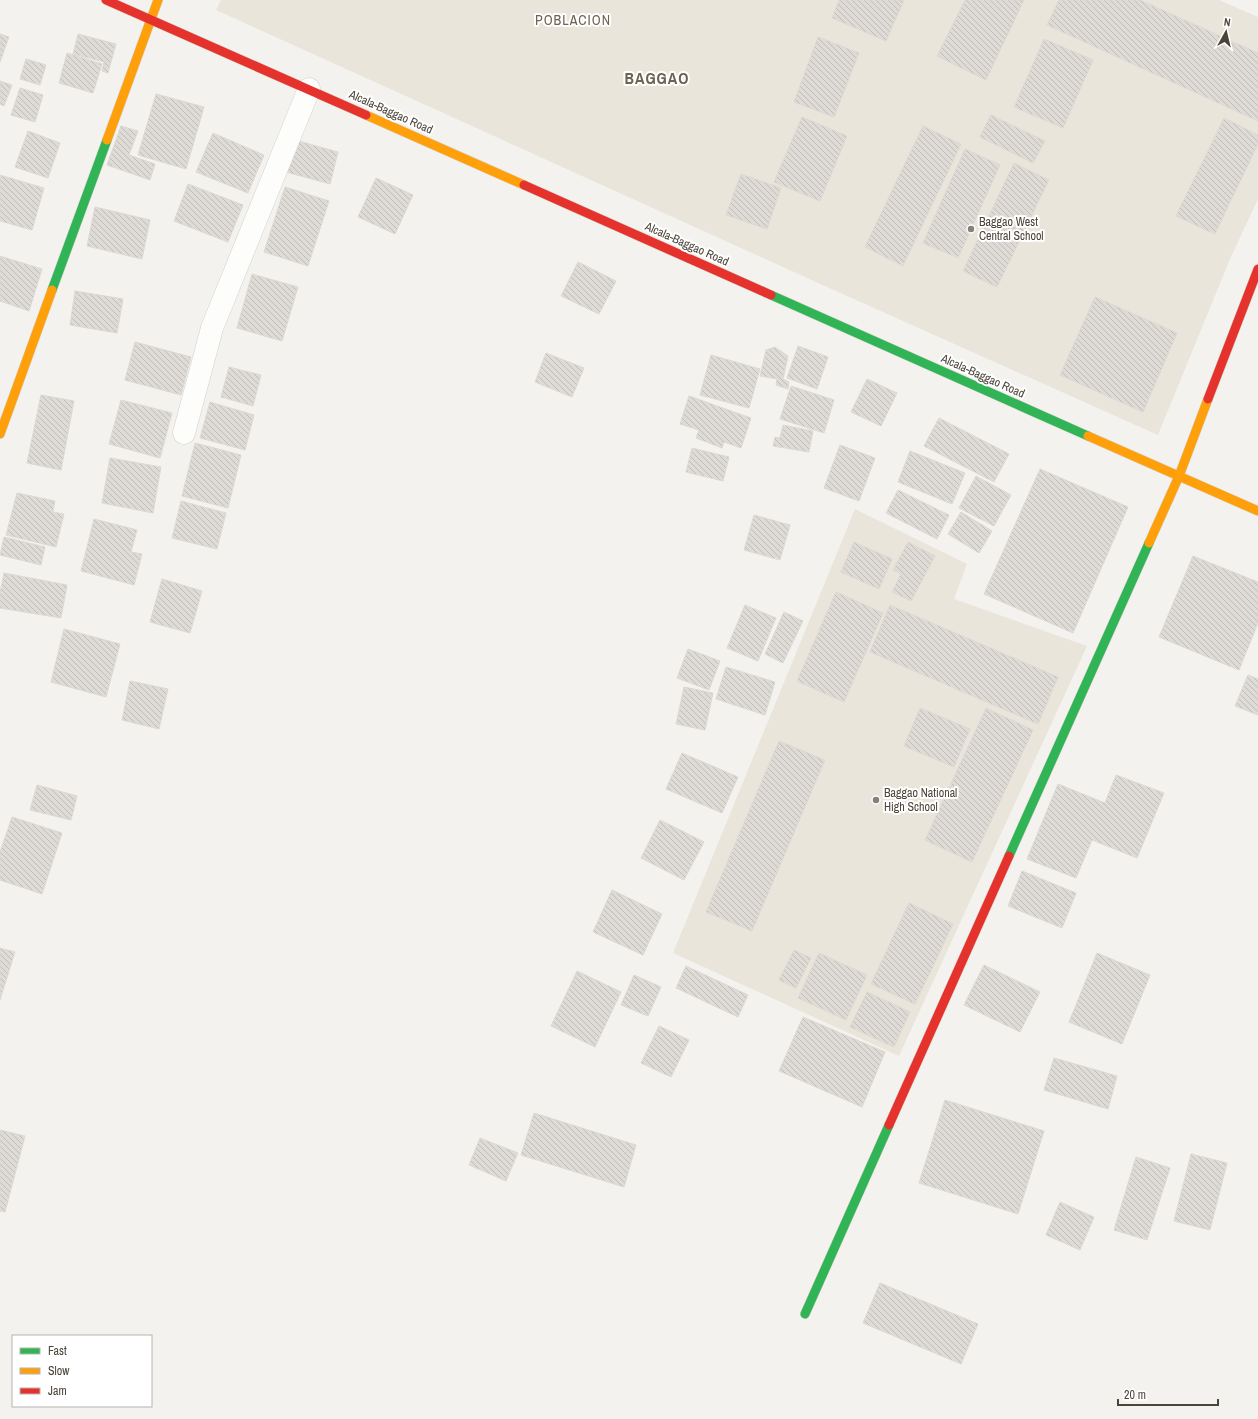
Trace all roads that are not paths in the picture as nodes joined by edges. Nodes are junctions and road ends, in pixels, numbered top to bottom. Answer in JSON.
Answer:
{"nodes":[{"id":1,"x":106,"y":0,"type":"edge"},
{"id":2,"x":158,"y":0,"type":"edge"},
{"id":3,"x":150,"y":19,"type":"junction"},
{"id":4,"x":309,"y":89,"type":"junction"},
{"id":5,"x":1258,"y":269,"type":"edge"},
{"id":6,"x":184,"y":433,"type":"dead end"},
{"id":7,"x":0,"y":434,"type":"edge"},
{"id":8,"x":1179,"y":476,"type":"junction"},
{"id":9,"x":1258,"y":511,"type":"edge"},
{"id":10,"x":805,"y":1314,"type":"dead end"}],
"edges":[{"from":1,"to":3,"type":"street","name":"Alcala-Baggao Road"},
{"from":2,"to":3,"type":"street"},
{"from":3,"to":4,"type":"street","name":"Alcala-Baggao Road"},
{"from":3,"to":7,"type":"street"},
{"from":4,"to":6,"type":"street"},
{"from":4,"to":8,"type":"street","name":"Alcala-Baggao Road"},
{"from":5,"to":8,"type":"street"},
{"from":8,"to":9,"type":"street","name":"Alcala-Baggao Road"},
{"from":8,"to":10,"type":"street"}]}
